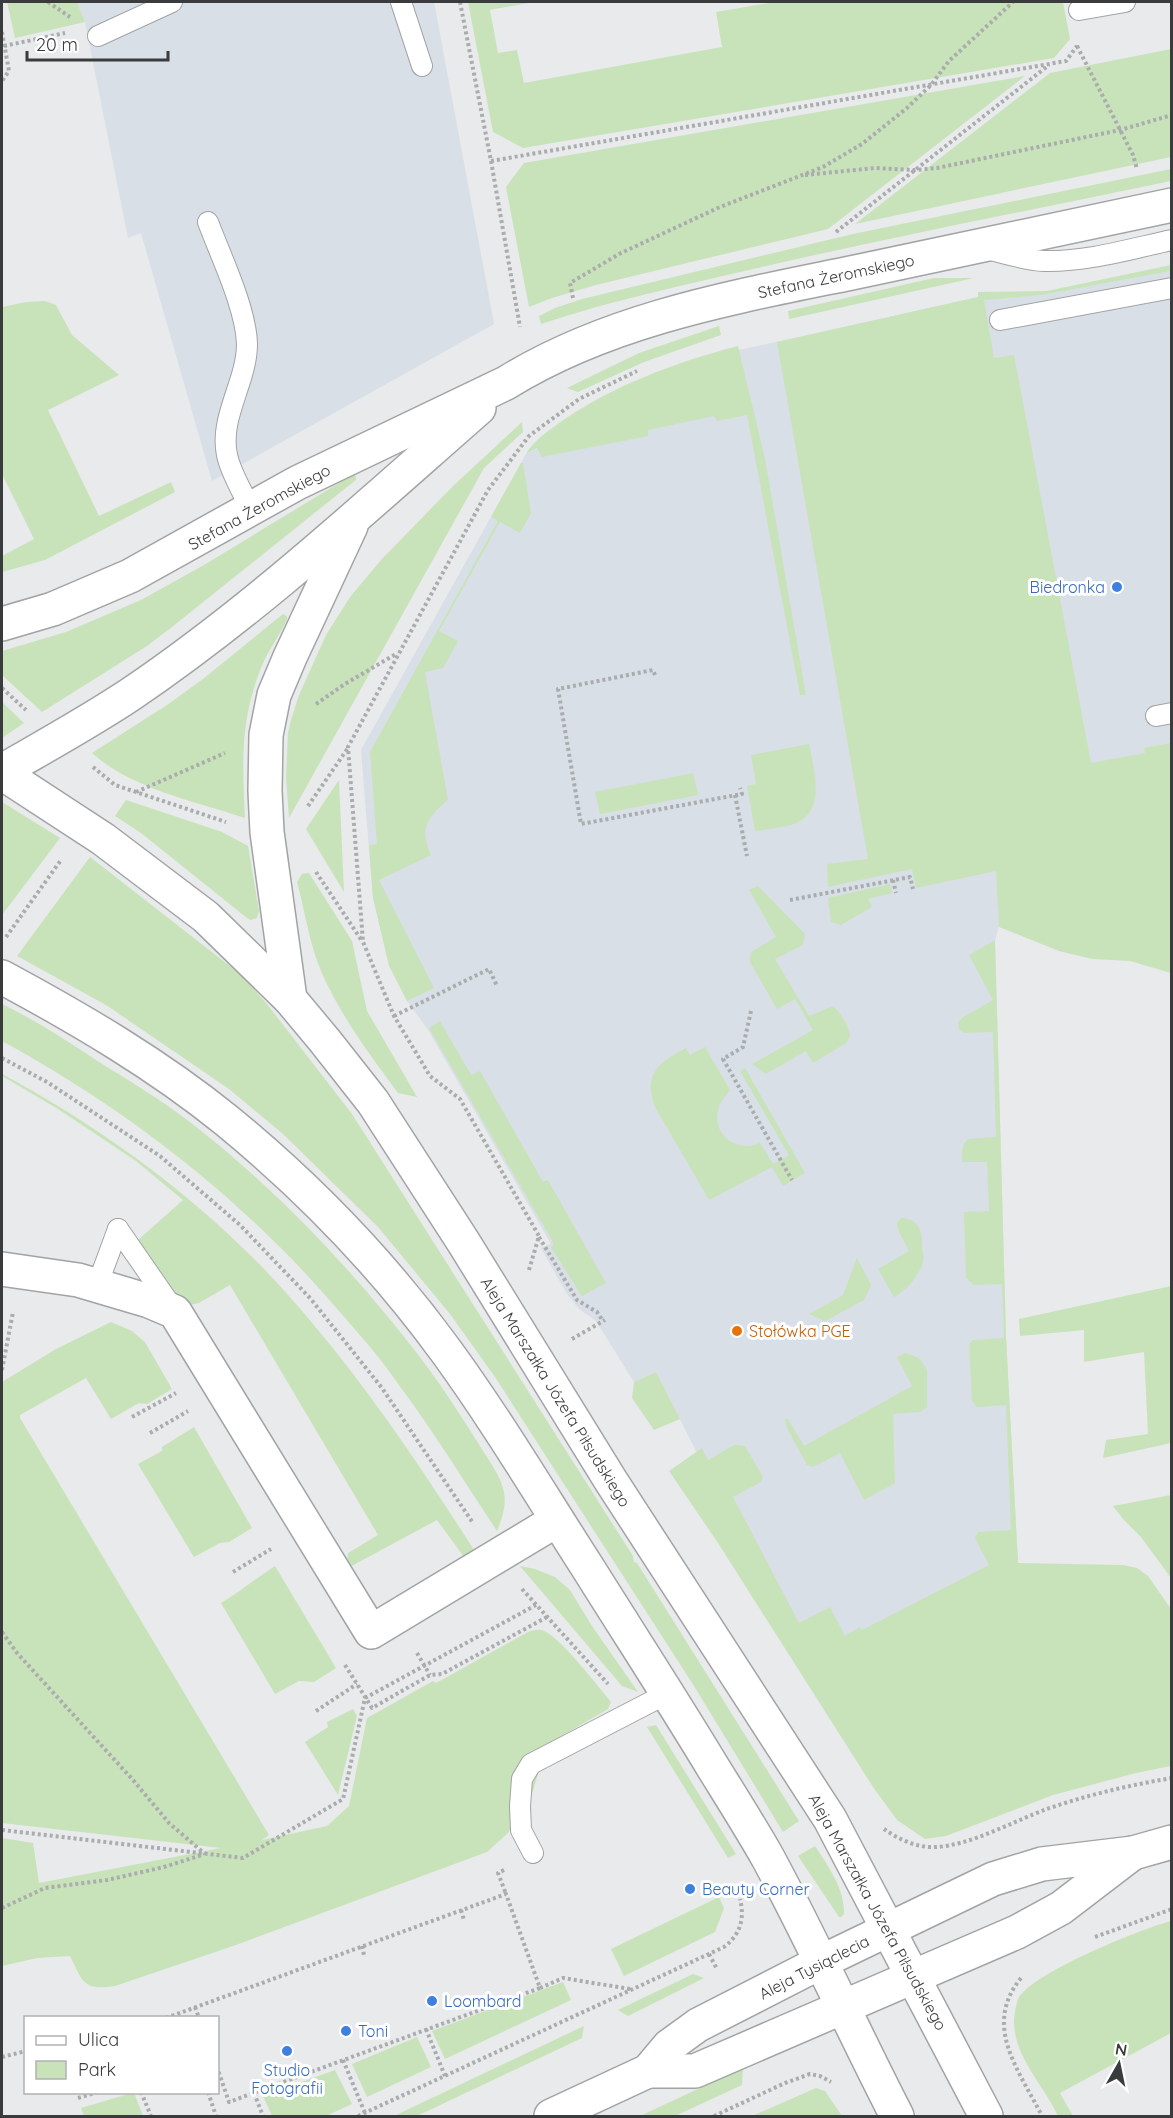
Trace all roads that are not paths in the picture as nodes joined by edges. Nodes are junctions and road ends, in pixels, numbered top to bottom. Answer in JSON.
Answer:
{"nodes":[{"id":1,"x":172,"y":2,"type":"edge"},
{"id":2,"x":401,"y":2,"type":"edge"},
{"id":3,"x":1125,"y":2,"type":"edge"},
{"id":4,"x":1079,"y":10,"type":"dead end"},
{"id":5,"x":98,"y":36,"type":"dead end"},
{"id":6,"x":422,"y":66,"type":"dead end"},
{"id":7,"x":1172,"y":205,"type":"edge"},
{"id":8,"x":208,"y":222,"type":"dead end"},
{"id":9,"x":1172,"y":240,"type":"edge"},
{"id":10,"x":974,"y":246,"type":"junction"},
{"id":11,"x":1172,"y":288,"type":"edge"},
{"id":12,"x":1000,"y":320,"type":"dead end"},
{"id":13,"x":512,"y":380,"type":"junction"},
{"id":14,"x":251,"y":510,"type":"junction"},
{"id":15,"x":356,"y":516,"type":"junction"},
{"id":16,"x":2,"y":624,"type":"edge"},
{"id":17,"x":2,"y":772,"type":"edge"},
{"id":18,"x":2,"y":977,"type":"edge"},
{"id":19,"x":290,"y":999,"type":"junction"},
{"id":20,"x":2,"y":1269,"type":"edge"},
{"id":21,"x":97,"y":1286,"type":"junction"},
{"id":22,"x":175,"y":1312,"type":"junction"},
{"id":23,"x":557,"y":1520,"type":"junction"},
{"id":24,"x":668,"y":1693,"type":"junction"},
{"id":25,"x":1172,"y":1842,"type":"edge"},
{"id":26,"x":533,"y":1853,"type":"dead end"},
{"id":27,"x":1133,"y":1853,"type":"junction"},
{"id":28,"x":888,"y":1929,"type":"junction"},
{"id":29,"x":821,"y":1962,"type":"junction"},
{"id":30,"x":914,"y":1977,"type":"junction"},
{"id":31,"x":842,"y":2008,"type":"junction"},
{"id":32,"x":648,"y":2072,"type":"junction"},
{"id":33,"x":551,"y":2116,"type":"edge"},
{"id":34,"x":897,"y":2116,"type":"edge"},
{"id":35,"x":986,"y":2116,"type":"edge"}],
"edges":[{"from":1,"to":5,"type":"lane"},
{"from":2,"to":6,"type":"lane"},
{"from":3,"to":4,"type":"lane"},
{"from":7,"to":10,"type":"street","name":"Stefana Żeromskiego"},
{"from":8,"to":14,"type":"lane"},
{"from":9,"to":10,"type":"lane"},
{"from":10,"to":13,"type":"street","name":"Stefana Żeromskiego"},
{"from":11,"to":12,"type":"lane"},
{"from":13,"to":14,"type":"street","name":"Stefana Żeromskiego"},
{"from":13,"to":15,"type":"street","name":"Stefana Żeromskiego"},
{"from":14,"to":16,"type":"street","name":"Stefana Żeromskiego"},
{"from":15,"to":17,"type":"street","name":"Stefana Żeromskiego"},
{"from":15,"to":19,"type":"street","name":"Stefana Żeromskiego"},
{"from":17,"to":19,"type":"street","name":"Aleja Marszałka Józefa Piłsudskiego"},
{"from":18,"to":23,"type":"street"},
{"from":19,"to":28,"type":"street","name":"Aleja Marszałka Józefa Piłsudskiego"},
{"from":20,"to":21,"type":"street"},
{"from":21,"to":22,"type":"street"},
{"from":21,"to":22,"type":"lane"},
{"from":22,"to":23,"type":"street"},
{"from":23,"to":24,"type":"street"},
{"from":24,"to":26,"type":"lane"},
{"from":24,"to":29,"type":"street"},
{"from":25,"to":27,"type":"street","name":"Aleja Tysiąclecia"},
{"from":27,"to":28,"type":"street","name":"Aleja Tysiąclecia"},
{"from":27,"to":30,"type":"street","name":"Aleja Tysiąclecia"},
{"from":28,"to":29,"type":"street","name":"Aleja Tysiąclecia"},
{"from":28,"to":30,"type":"street","name":"Aleja Marszałka Józefa Piłsudskiego"},
{"from":29,"to":31,"type":"street"},
{"from":29,"to":32,"type":"street","name":"Aleja Tysiąclecia"},
{"from":30,"to":31,"type":"street","name":"Aleja Tysiąclecia"},
{"from":30,"to":35,"type":"street","name":"Aleja Marszałka Józefa Piłsudskiego"},
{"from":31,"to":32,"type":"street","name":"Aleja Tysiąclecia"},
{"from":31,"to":34,"type":"street"},
{"from":32,"to":33,"type":"street","name":"Aleja Tysiąclecia"}]}
